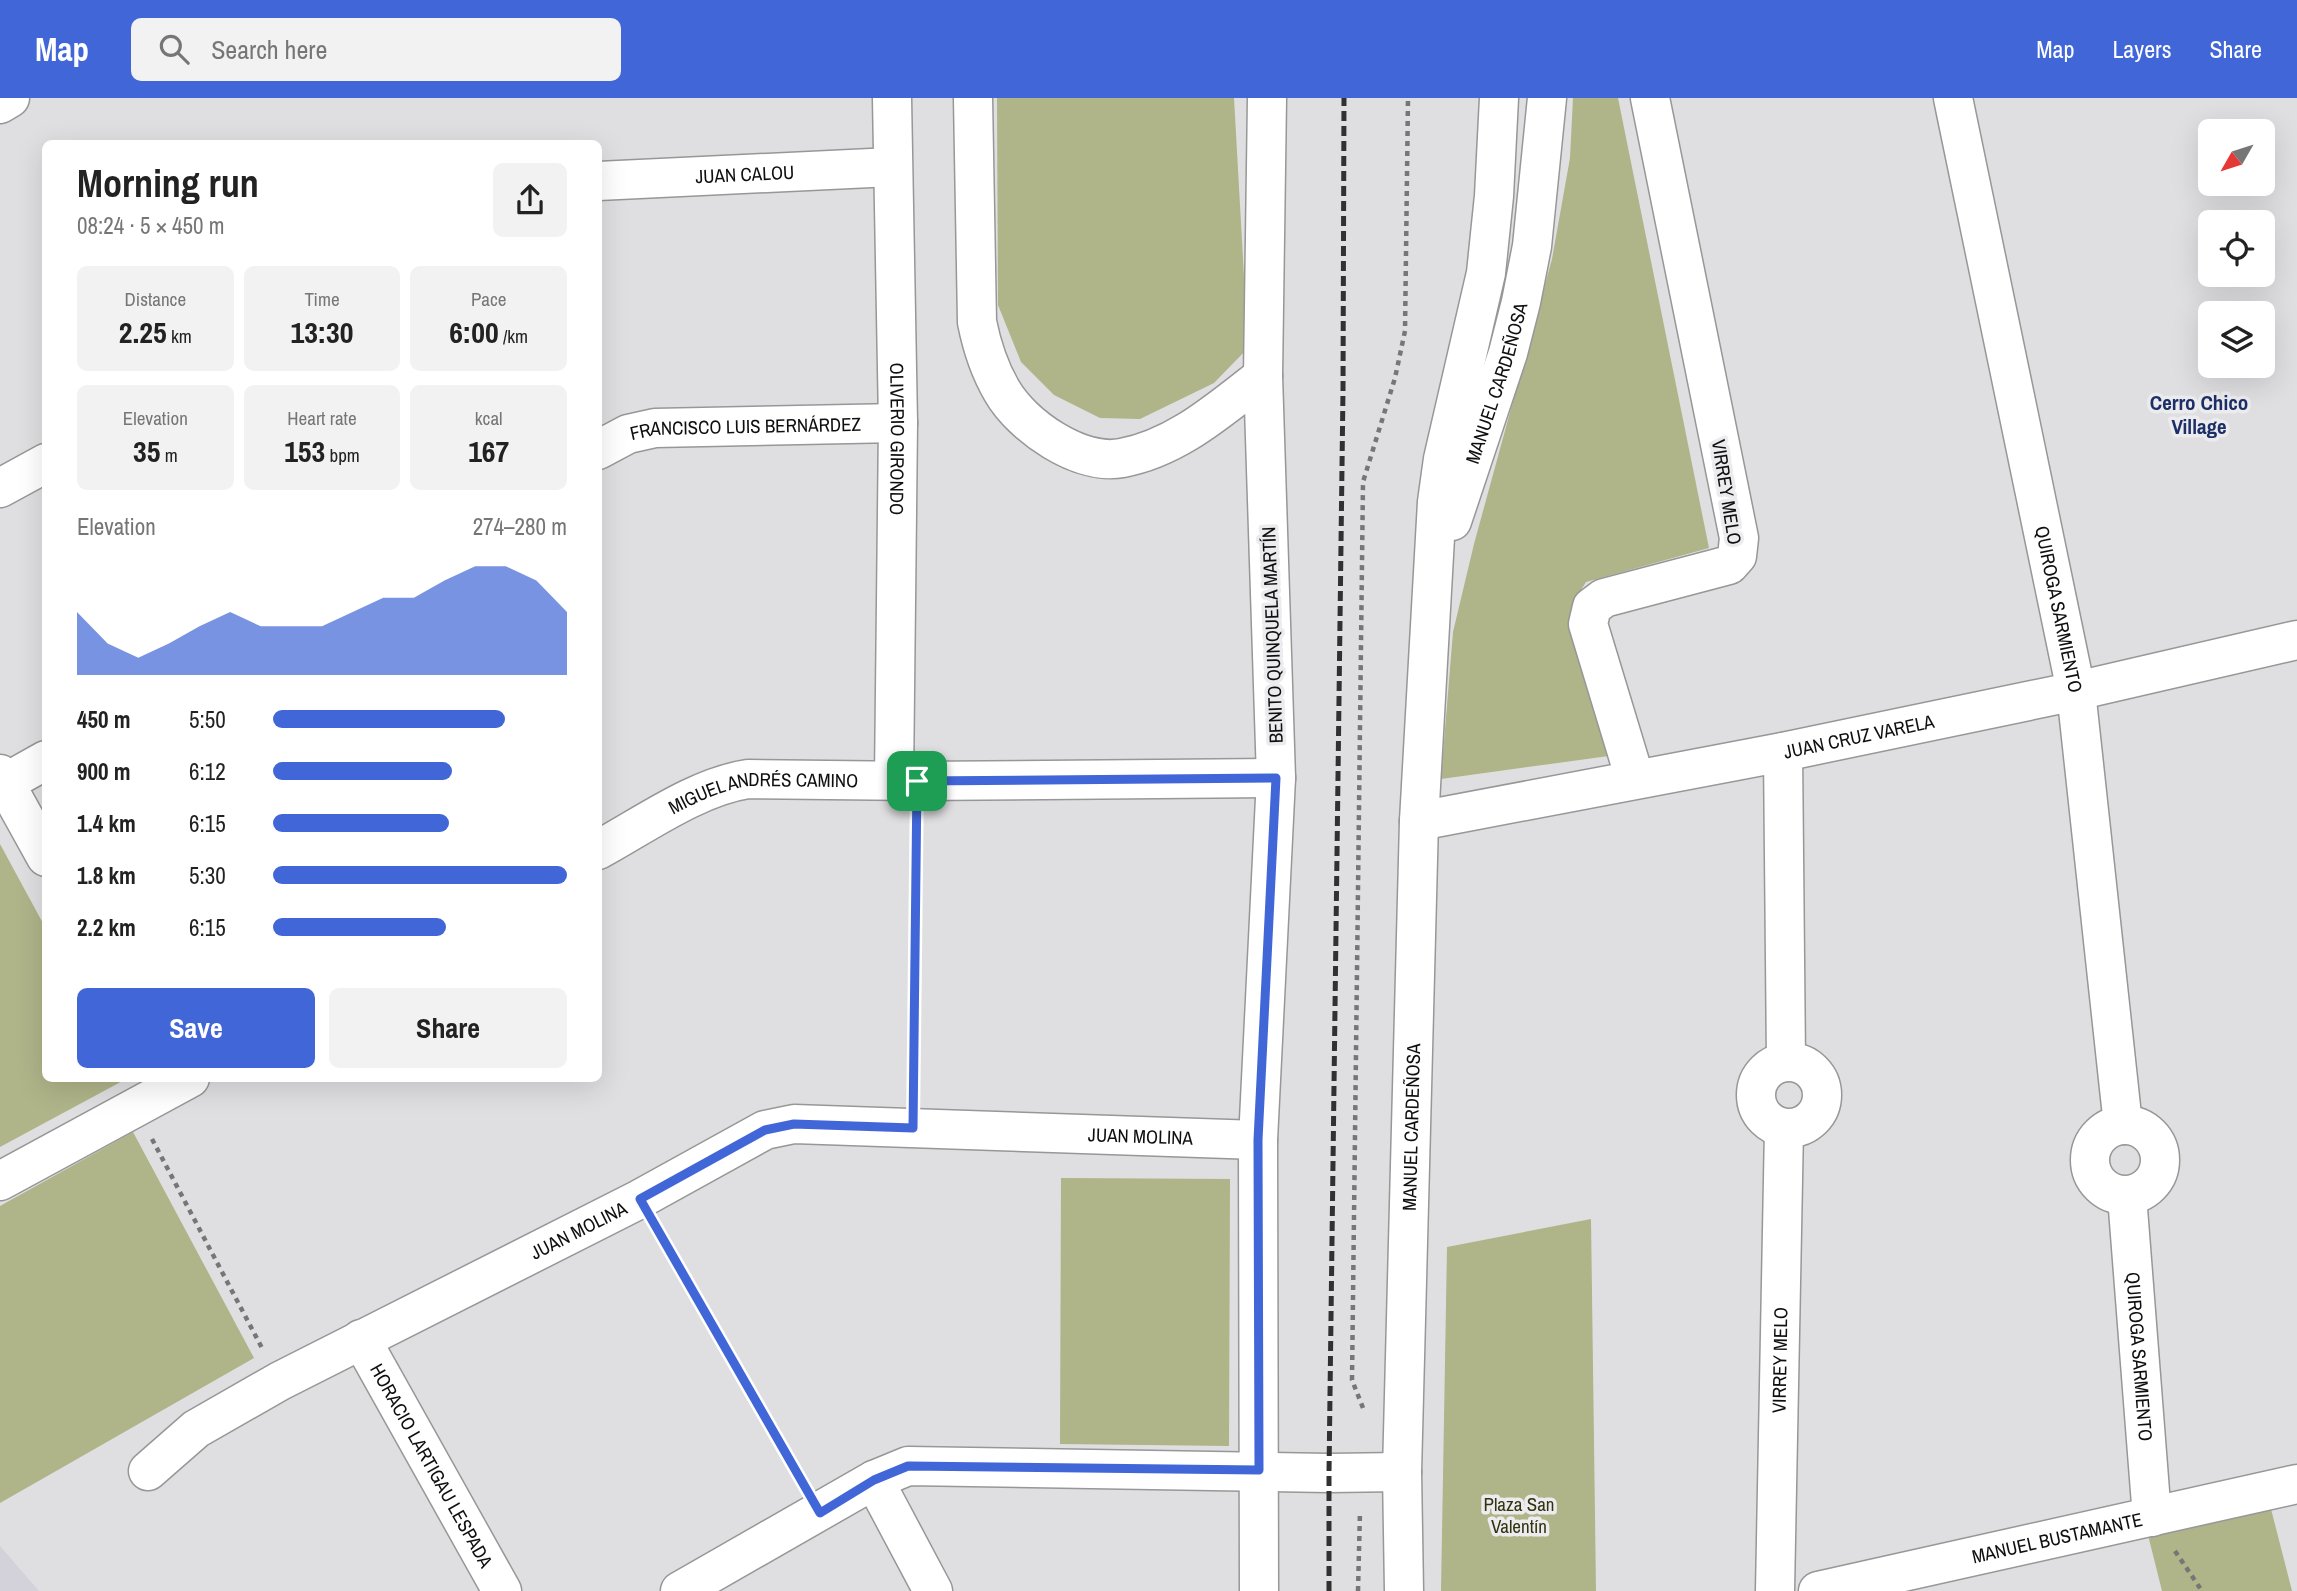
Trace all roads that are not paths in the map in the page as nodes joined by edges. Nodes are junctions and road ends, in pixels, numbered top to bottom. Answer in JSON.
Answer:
{"nodes":[{"id":1,"x":10,"y":98,"type":"edge"},
{"id":2,"x":892,"y":98,"type":"edge"},
{"id":3,"x":974,"y":98,"type":"edge"},
{"id":4,"x":1267,"y":98,"type":"edge"},
{"id":5,"x":1499,"y":98,"type":"edge"},
{"id":6,"x":1547,"y":98,"type":"edge"},
{"id":7,"x":1650,"y":98,"type":"edge"},
{"id":8,"x":1953,"y":98,"type":"edge"},
{"id":9,"x":0,"y":104,"type":"edge"},
{"id":10,"x":892,"y":167,"type":"junction"},
{"id":11,"x":602,"y":181,"type":"edge"},
{"id":12,"x":1263,"y":376,"type":"junction"},
{"id":13,"x":898,"y":423,"type":"junction"},
{"id":14,"x":602,"y":448,"type":"edge"},
{"id":15,"x":42,"y":465,"type":"edge"},
{"id":16,"x":0,"y":488,"type":"edge"},
{"id":17,"x":2297,"y":640,"type":"edge"},
{"id":18,"x":1427,"y":665,"type":"junction"},
{"id":19,"x":2076,"y":691,"type":"junction"},
{"id":20,"x":1783,"y":752,"type":"junction"},
{"id":21,"x":42,"y":762,"type":"edge"},
{"id":22,"x":3,"y":778,"type":"edge"},
{"id":23,"x":1276,"y":778,"type":"junction"},
{"id":24,"x":1635,"y":779,"type":"junction"},
{"id":25,"x":905,"y":780,"type":"junction"},
{"id":26,"x":1419,"y":821,"type":"junction"},
{"id":27,"x":602,"y":848,"type":"edge"},
{"id":28,"x":42,"y":850,"type":"edge"},
{"id":29,"x":174,"y":1082,"type":"edge"},
{"id":30,"x":2123,"y":1125,"type":"junction"},
{"id":31,"x":1258,"y":1140,"type":"junction"},
{"id":32,"x":0,"y":1181,"type":"edge"},
{"id":33,"x":2127,"y":1196,"type":"junction"},
{"id":34,"x":361,"y":1339,"type":"junction"},
{"id":35,"x":1259,"y":1470,"type":"junction"},
{"id":36,"x":148,"y":1471,"type":"dead end"},
{"id":37,"x":1402,"y":1472,"type":"junction"},
{"id":38,"x":874,"y":1480,"type":"junction"},
{"id":39,"x":2297,"y":1484,"type":"edge"},
{"id":40,"x":2152,"y":1517,"type":"junction"},
{"id":41,"x":502,"y":1591,"type":"edge"},
{"id":42,"x":680,"y":1591,"type":"edge"},
{"id":43,"x":933,"y":1591,"type":"edge"},
{"id":44,"x":1259,"y":1591,"type":"edge"},
{"id":45,"x":1404,"y":1591,"type":"edge"},
{"id":46,"x":1775,"y":1591,"type":"edge"},
{"id":47,"x":1818,"y":1591,"type":"edge"}],
"edges":[{"from":1,"to":9,"type":"street"},
{"from":2,"to":10,"type":"street","name":"OLIVERIO GIRONDO"},
{"from":3,"to":12,"type":"street"},
{"from":4,"to":12,"type":"street","name":"BENITO QUINQUELA MARTÍN"},
{"from":5,"to":18,"type":"street","name":"MANUEL CARDEÑOSA"},
{"from":6,"to":18,"type":"street","name":"MANUEL CARDEÑOSA"},
{"from":7,"to":24,"type":"street","name":"VIRREY MELO"},
{"from":8,"to":19,"type":"street","name":"QUIROGA SARMIENTO"},
{"from":10,"to":11,"type":"street","name":"JUAN CALOU"},
{"from":10,"to":13,"type":"street","name":"OLIVERIO GIRONDO"},
{"from":12,"to":23,"type":"street","name":"BENITO QUINQUELA MARTÍN"},
{"from":13,"to":14,"type":"street","name":"FRANCISCO LUIS BERNÁRDEZ"},
{"from":13,"to":25,"type":"street","name":"OLIVERIO GIRONDO"},
{"from":15,"to":16,"type":"street"},
{"from":17,"to":19,"type":"street","name":"JUAN CRUZ VARELA"},
{"from":18,"to":26,"type":"street","name":"MANUEL CARDEÑOSA"},
{"from":19,"to":20,"type":"street","name":"JUAN CRUZ VARELA"},
{"from":19,"to":30,"type":"street","name":"QUIROGA SARMIENTO"},
{"from":20,"to":24,"type":"street","name":"JUAN CRUZ VARELA"},
{"from":20,"to":46,"type":"street","name":"VIRREY MELO"},
{"from":21,"to":22,"type":"street"},
{"from":22,"to":28,"type":"street"},
{"from":23,"to":25,"type":"street","name":"MIGUEL ANDRÉS CAMINO"},
{"from":23,"to":31,"type":"street","name":"BENITO QUINQUELA MARTÍN"},
{"from":24,"to":26,"type":"street","name":"JUAN CRUZ VARELA"},
{"from":25,"to":27,"type":"street","name":"MIGUEL ANDRÉS CAMINO"},
{"from":26,"to":37,"type":"street","name":"MANUEL CARDEÑOSA"},
{"from":29,"to":32,"type":"street"},
{"from":30,"to":33,"type":"street"},
{"from":30,"to":33,"type":"street"},
{"from":31,"to":34,"type":"street","name":"JUAN MOLINA"},
{"from":31,"to":35,"type":"street","name":"BENITO QUINQUELA MARTÍN"},
{"from":33,"to":40,"type":"street","name":"QUIROGA SARMIENTO"},
{"from":34,"to":36,"type":"street","name":"JUAN MOLINA"},
{"from":34,"to":41,"type":"street","name":"HORACIO LARTIGAU LESPADA"},
{"from":35,"to":37,"type":"street"},
{"from":35,"to":38,"type":"street"},
{"from":35,"to":44,"type":"street","name":"BENITO QUINQUELA MARTÍN"},
{"from":37,"to":45,"type":"street","name":"MANUEL CARDEÑOSA"},
{"from":38,"to":42,"type":"street"},
{"from":38,"to":43,"type":"street"},
{"from":39,"to":40,"type":"street","name":"MANUEL BUSTAMANTE"},
{"from":40,"to":47,"type":"street","name":"MANUEL BUSTAMANTE"}]}
